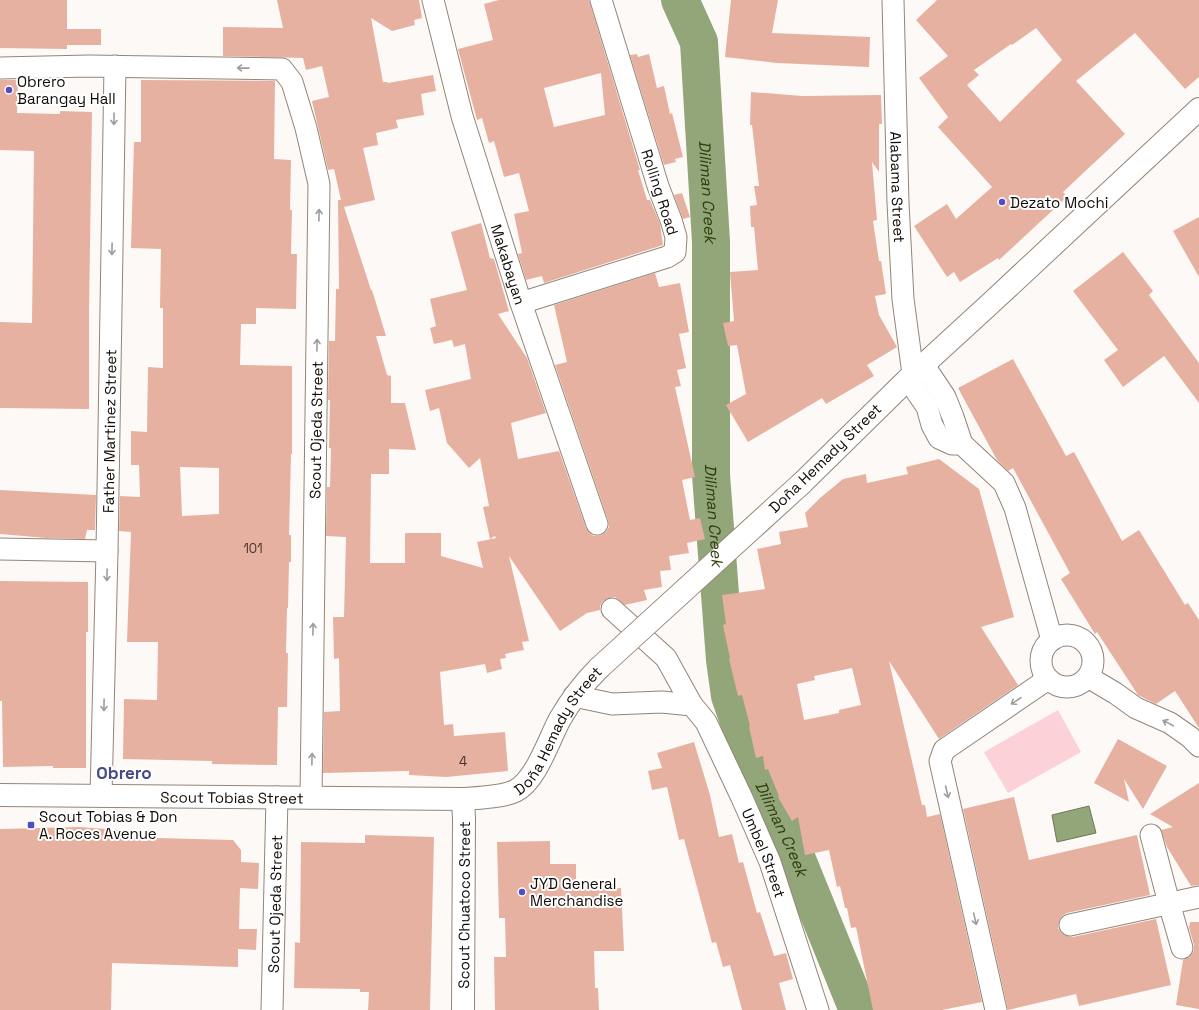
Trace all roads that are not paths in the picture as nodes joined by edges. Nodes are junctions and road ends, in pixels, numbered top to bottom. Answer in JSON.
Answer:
{"nodes":[{"id":1,"x":433,"y":0,"type":"edge"},
{"id":2,"x":601,"y":0,"type":"edge"},
{"id":3,"x":893,"y":0,"type":"edge"},
{"id":4,"x":115,"y":66,"type":"junction"},
{"id":5,"x":0,"y":68,"type":"edge"},
{"id":6,"x":1199,"y":109,"type":"edge"},
{"id":7,"x":521,"y":303,"type":"junction"},
{"id":8,"x":915,"y":372,"type":"junction"},
{"id":9,"x":597,"y":524,"type":"dead end"},
{"id":10,"x":0,"y":549,"type":"edge"},
{"id":11,"x":107,"y":551,"type":"junction"},
{"id":12,"x":612,"y":609,"type":"dead end"},
{"id":13,"x":1052,"y":640,"type":"junction"},
{"id":14,"x":1088,"y":677,"type":"junction"},
{"id":15,"x":1048,"y":679,"type":"junction"},
{"id":16,"x":574,"y":696,"type":"junction"},
{"id":17,"x":692,"y":705,"type":"junction"},
{"id":18,"x":1199,"y":746,"type":"edge"},
{"id":19,"x":0,"y":795,"type":"edge"},
{"id":20,"x":102,"y":796,"type":"junction"},
{"id":21,"x":277,"y":797,"type":"junction"},
{"id":22,"x":311,"y":798,"type":"junction"},
{"id":23,"x":463,"y":799,"type":"junction"},
{"id":24,"x":1152,"y":836,"type":"dead end"},
{"id":25,"x":1199,"y":897,"type":"edge"},
{"id":26,"x":1169,"y":903,"type":"junction"},
{"id":27,"x":1070,"y":925,"type":"dead end"},
{"id":28,"x":1182,"y":948,"type":"dead end"},
{"id":29,"x":272,"y":1010,"type":"edge"},
{"id":30,"x":463,"y":1010,"type":"edge"},
{"id":31,"x":818,"y":1010,"type":"edge"},
{"id":32,"x":996,"y":1010,"type":"edge"}],
"edges":[{"from":1,"to":7,"type":"street","name":"Makabayan"},
{"from":2,"to":7,"type":"street","name":"Rolling Road"},
{"from":3,"to":8,"type":"street","name":"Alabama Street"},
{"from":4,"to":5,"type":"street"},
{"from":4,"to":11,"type":"street","name":"Father Martinez Street","one_way":true},
{"from":22,"to":4,"type":"street","name":"Scout Ojeda Street","one_way":true},
{"from":6,"to":8,"type":"street","name":"Doña Hemady Street"},
{"from":7,"to":9,"type":"street","name":"Makabayan"},
{"from":8,"to":13,"type":"street"},
{"from":8,"to":16,"type":"street","name":"Doña Hemady Street","bridge":true},
{"from":10,"to":11,"type":"street"},
{"from":11,"to":20,"type":"street","name":"Father Martinez Street","one_way":true},
{"from":12,"to":17,"type":"street","name":"Umbel Street"},
{"from":13,"to":14,"type":"street"},
{"from":13,"to":15,"type":"street"},
{"from":14,"to":15,"type":"street"},
{"from":18,"to":14,"type":"street","one_way":true},
{"from":15,"to":32,"type":"street","one_way":true},
{"from":16,"to":17,"type":"street"},
{"from":16,"to":23,"type":"street","name":"Doña Hemady Street"},
{"from":17,"to":31,"type":"street","name":"Umbel Street"},
{"from":19,"to":20,"type":"street","name":"Scout Tobias Street"},
{"from":20,"to":21,"type":"street","name":"Scout Tobias Street"},
{"from":21,"to":22,"type":"street","name":"Scout Tobias Street"},
{"from":21,"to":29,"type":"street","name":"Scout Ojeda Street"},
{"from":22,"to":23,"type":"street","name":"Scout Tobias Street"},
{"from":23,"to":30,"type":"street","name":"Scout Chuatoco Street"},
{"from":24,"to":26,"type":"street"},
{"from":25,"to":26,"type":"street"},
{"from":26,"to":27,"type":"street"},
{"from":26,"to":28,"type":"street"}]}
